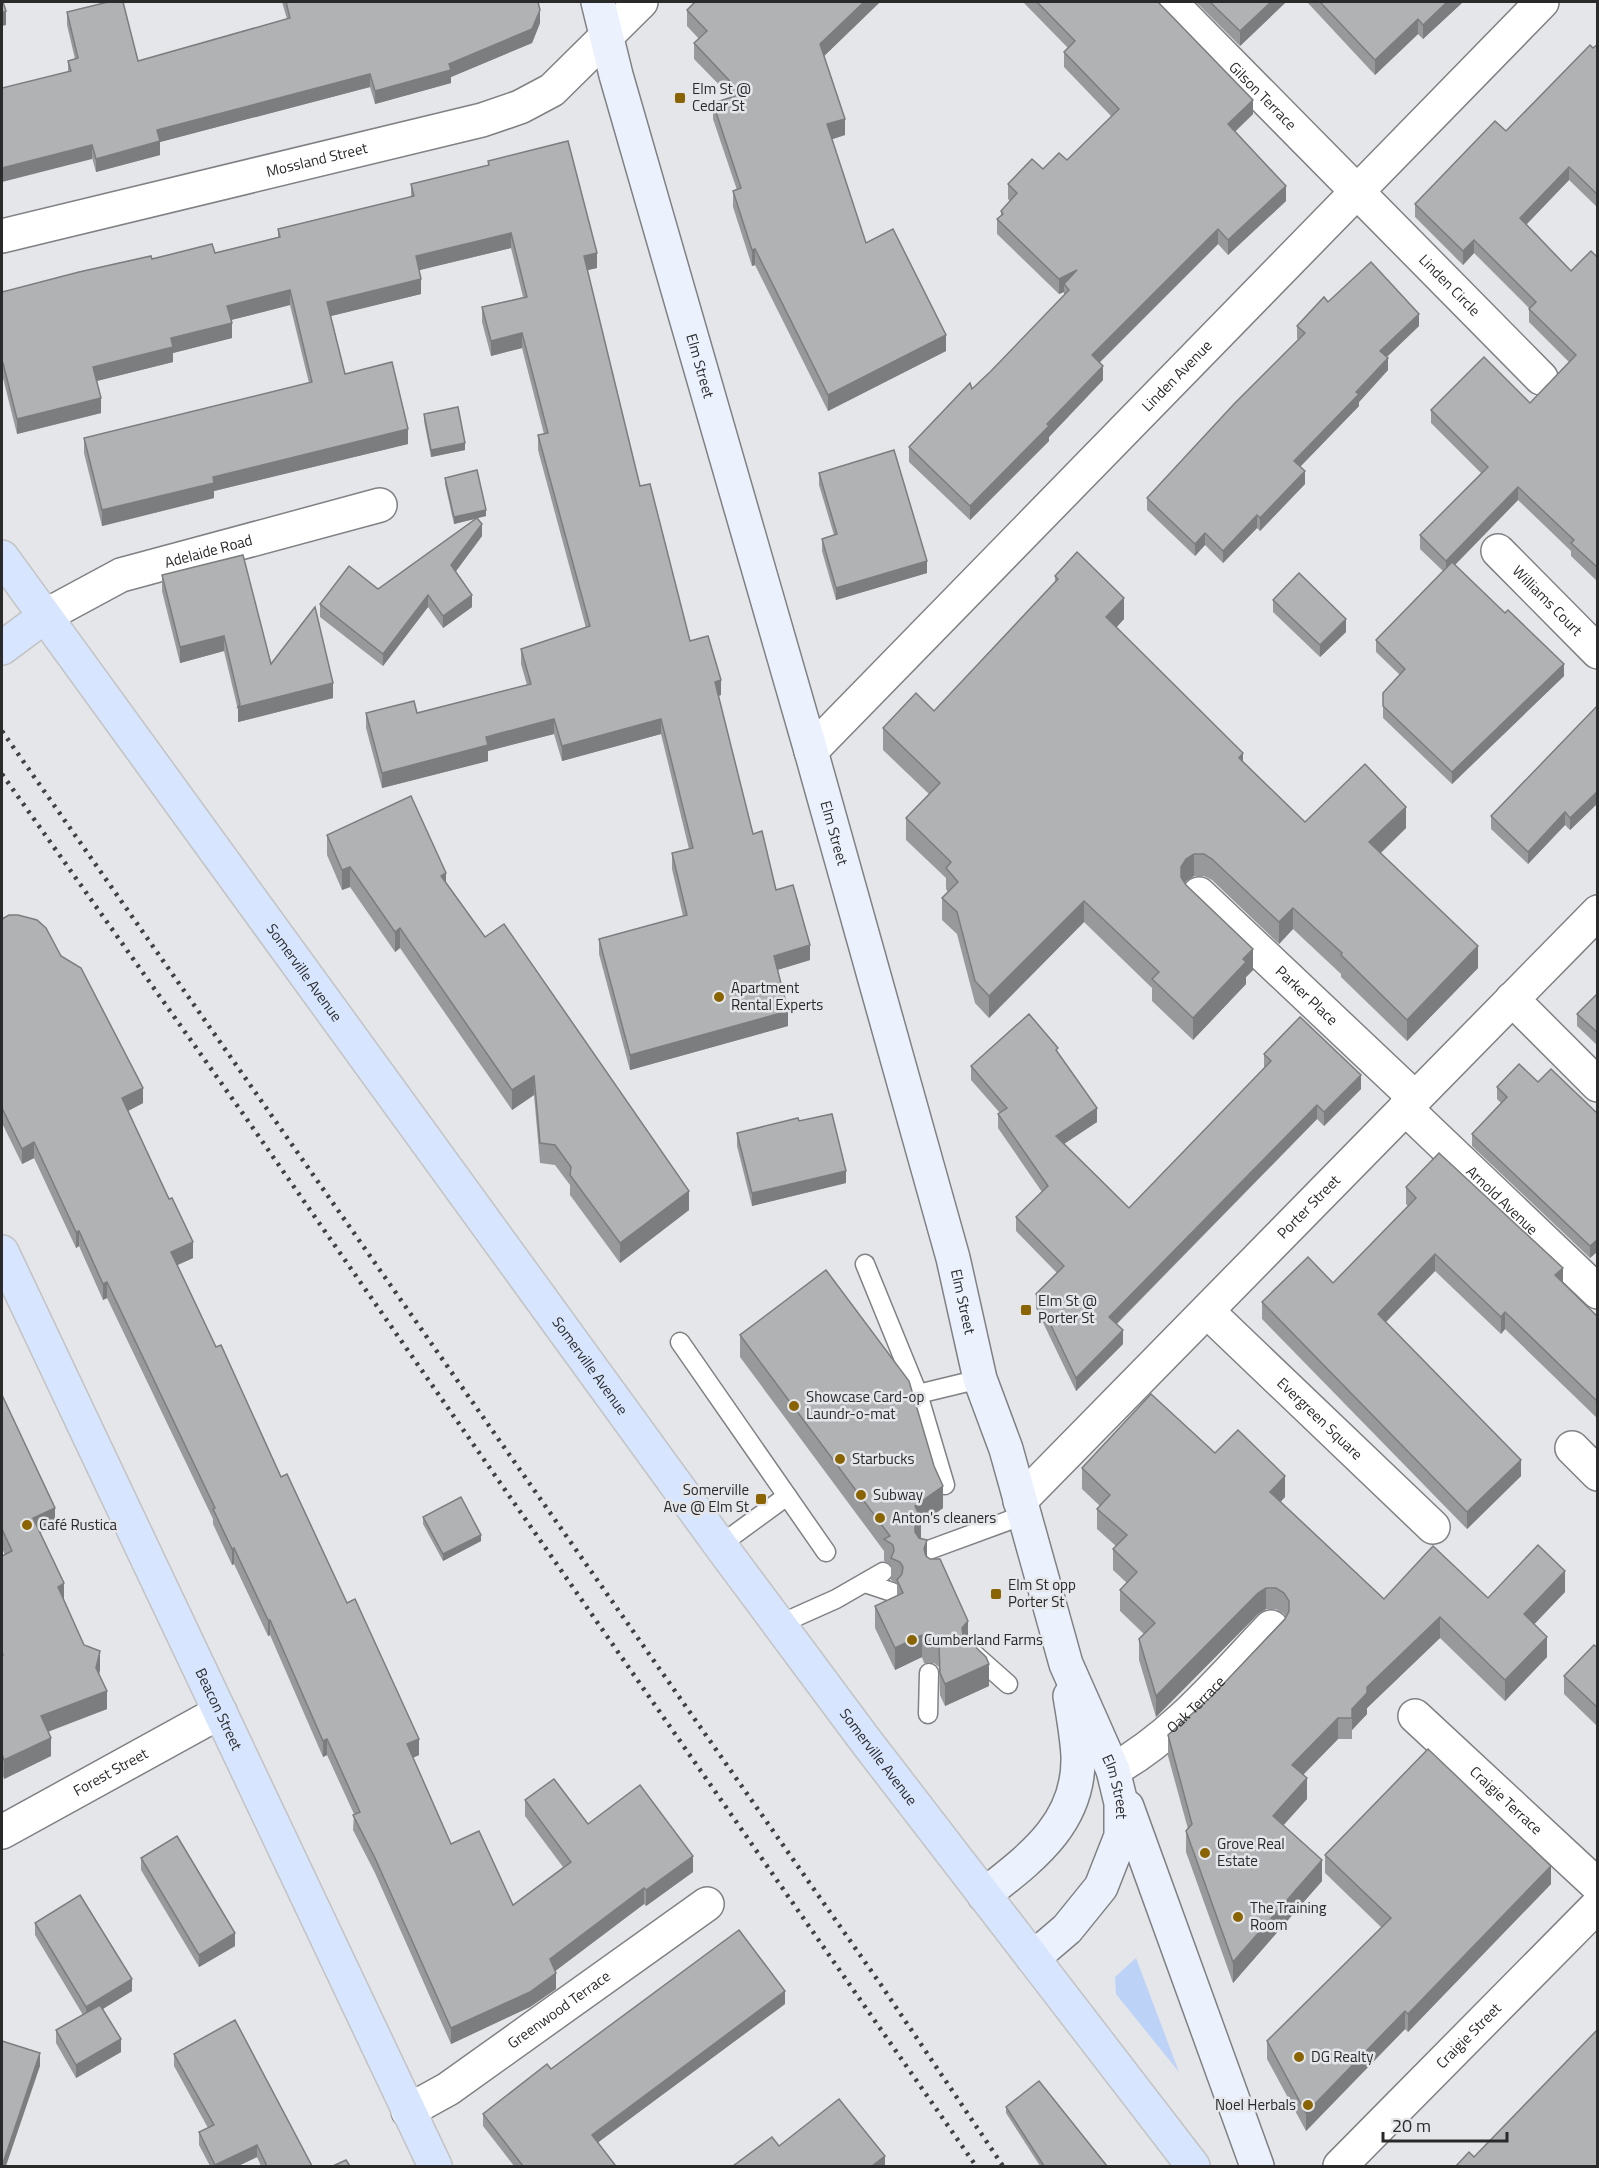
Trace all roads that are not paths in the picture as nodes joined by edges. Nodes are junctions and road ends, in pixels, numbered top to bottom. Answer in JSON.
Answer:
{"nodes":[{"id":1,"x":597,"y":2,"type":"edge"},
{"id":2,"x":641,"y":2,"type":"edge"},
{"id":3,"x":1170,"y":2,"type":"edge"},
{"id":4,"x":1542,"y":2,"type":"edge"},
{"id":5,"x":608,"y":37,"type":"junction"},
{"id":6,"x":1356,"y":191,"type":"junction"},
{"id":7,"x":2,"y":236,"type":"edge"},
{"id":8,"x":1541,"y":378,"type":"dead end"},
{"id":9,"x":380,"y":505,"type":"dead end"},
{"id":10,"x":1498,"y":551,"type":"dead end"},
{"id":11,"x":2,"y":556,"type":"edge"},
{"id":12,"x":45,"y":616,"type":"junction"},
{"id":13,"x":2,"y":648,"type":"edge"},
{"id":14,"x":1598,"y":652,"type":"edge"},
{"id":15,"x":811,"y":751,"type":"junction"},
{"id":16,"x":1199,"y":894,"type":"edge"},
{"id":17,"x":1598,"y":912,"type":"edge"},
{"id":18,"x":1512,"y":999,"type":"junction"},
{"id":19,"x":1598,"y":1085,"type":"edge"},
{"id":20,"x":1410,"y":1103,"type":"junction"},
{"id":21,"x":2,"y":1252,"type":"edge"},
{"id":22,"x":866,"y":1264,"type":"dead end"},
{"id":23,"x":1598,"y":1292,"type":"edge"},
{"id":24,"x":1207,"y":1311,"type":"junction"},
{"id":25,"x":680,"y":1342,"type":"dead end"},
{"id":26,"x":980,"y":1379,"type":"junction"},
{"id":27,"x":918,"y":1394,"type":"junction"},
{"id":28,"x":1572,"y":1448,"type":"dead end"},
{"id":29,"x":1598,"y":1474,"type":"edge"},
{"id":30,"x":945,"y":1485,"type":"edge"},
{"id":31,"x":787,"y":1496,"type":"junction"},
{"id":32,"x":1022,"y":1508,"type":"junction"},
{"id":33,"x":1433,"y":1527,"type":"dead end"},
{"id":34,"x":720,"y":1545,"type":"junction"},
{"id":35,"x":826,"y":1552,"type":"dead end"},
{"id":36,"x":933,"y":1556,"type":"edge"},
{"id":37,"x":883,"y":1572,"type":"edge"},
{"id":38,"x":865,"y":1583,"type":"junction"},
{"id":39,"x":892,"y":1592,"type":"edge"},
{"id":40,"x":780,"y":1624,"type":"junction"},
{"id":41,"x":1271,"y":1627,"type":"dead end"},
{"id":42,"x":973,"y":1653,"type":"edge"},
{"id":43,"x":1066,"y":1664,"type":"junction"},
{"id":44,"x":929,"y":1673,"type":"edge"},
{"id":45,"x":1008,"y":1684,"type":"dead end"},
{"id":46,"x":219,"y":1712,"type":"junction"},
{"id":47,"x":928,"y":1714,"type":"dead end"},
{"id":48,"x":1415,"y":1716,"type":"dead end"},
{"id":49,"x":1113,"y":1770,"type":"junction"},
{"id":50,"x":2,"y":1832,"type":"edge"},
{"id":51,"x":1598,"y":1886,"type":"edge"},
{"id":52,"x":984,"y":1895,"type":"junction"},
{"id":53,"x":707,"y":1904,"type":"dead end"},
{"id":54,"x":1598,"y":1905,"type":"edge"},
{"id":55,"x":1033,"y":1958,"type":"junction"},
{"id":56,"x":408,"y":2111,"type":"junction"},
{"id":57,"x":435,"y":2166,"type":"edge"},
{"id":58,"x":1193,"y":2166,"type":"edge"},
{"id":59,"x":1257,"y":2166,"type":"edge"},
{"id":60,"x":1340,"y":2166,"type":"edge"}],
"edges":[{"from":1,"to":5,"type":"main road","name":"Elm Street"},
{"from":2,"to":5,"type":"street","name":"Mossland Street"},
{"from":3,"to":6,"type":"street","name":"Gilson Terrace"},
{"from":4,"to":6,"type":"street","name":"Linden Avenue"},
{"from":5,"to":7,"type":"street","name":"Mossland Street"},
{"from":5,"to":15,"type":"main road","name":"Elm Street"},
{"from":6,"to":8,"type":"street","name":"Linden Circle"},
{"from":6,"to":15,"type":"street","name":"Linden Avenue"},
{"from":9,"to":12,"type":"street","name":"Adelaide Road"},
{"from":10,"to":14,"type":"street","name":"Williams Court"},
{"from":11,"to":12,"type":"main road","name":"Somerville Avenue"},
{"from":12,"to":13,"type":"main road"},
{"from":12,"to":34,"type":"main road","name":"Somerville Avenue"},
{"from":15,"to":26,"type":"main road","name":"Elm Street"},
{"from":16,"to":20,"type":"street","name":"Parker Place"},
{"from":17,"to":18,"type":"street","name":"Porter Street"},
{"from":18,"to":19,"type":"street"},
{"from":18,"to":20,"type":"street","name":"Porter Street"},
{"from":20,"to":23,"type":"street","name":"Arnold Avenue"},
{"from":20,"to":24,"type":"street","name":"Porter Street"},
{"from":21,"to":46,"type":"main road","name":"Beacon Street"},
{"from":22,"to":27,"type":"lane"},
{"from":24,"to":32,"type":"street","name":"Porter Street"},
{"from":24,"to":33,"type":"street","name":"Evergreen Square"},
{"from":25,"to":31,"type":"lane"},
{"from":26,"to":27,"type":"lane"},
{"from":26,"to":32,"type":"main road","name":"Elm Street"},
{"from":27,"to":30,"type":"lane"},
{"from":28,"to":29,"type":"street"},
{"from":31,"to":34,"type":"lane"},
{"from":31,"to":35,"type":"lane"},
{"from":32,"to":36,"type":"lane"},
{"from":32,"to":43,"type":"main road","name":"Elm Street"},
{"from":34,"to":40,"type":"main road","name":"Somerville Avenue"},
{"from":37,"to":38,"type":"lane"},
{"from":38,"to":39,"type":"lane"},
{"from":38,"to":40,"type":"lane"},
{"from":40,"to":52,"type":"main road","name":"Somerville Avenue"},
{"from":41,"to":49,"type":"street","name":"Oak Terrace"},
{"from":42,"to":45,"type":"lane"},
{"from":43,"to":49,"type":"main road","name":"Elm Street"},
{"from":43,"to":52,"type":"main road","name":"Elm Street"},
{"from":44,"to":47,"type":"lane"},
{"from":46,"to":50,"type":"street","name":"Forest Street"},
{"from":46,"to":56,"type":"main road","name":"Beacon Street"},
{"from":48,"to":51,"type":"street","name":"Craigie Terrace"},
{"from":49,"to":55,"type":"main road","name":"Elm Street"},
{"from":49,"to":59,"type":"main road"},
{"from":52,"to":55,"type":"main road","name":"Somerville Avenue"},
{"from":53,"to":56,"type":"street","name":"Greenwood Terrace"},
{"from":54,"to":60,"type":"street","name":"Craigie Street"},
{"from":55,"to":58,"type":"main road","name":"Somerville Avenue"},
{"from":56,"to":57,"type":"main road","name":"Beacon Street"}]}
